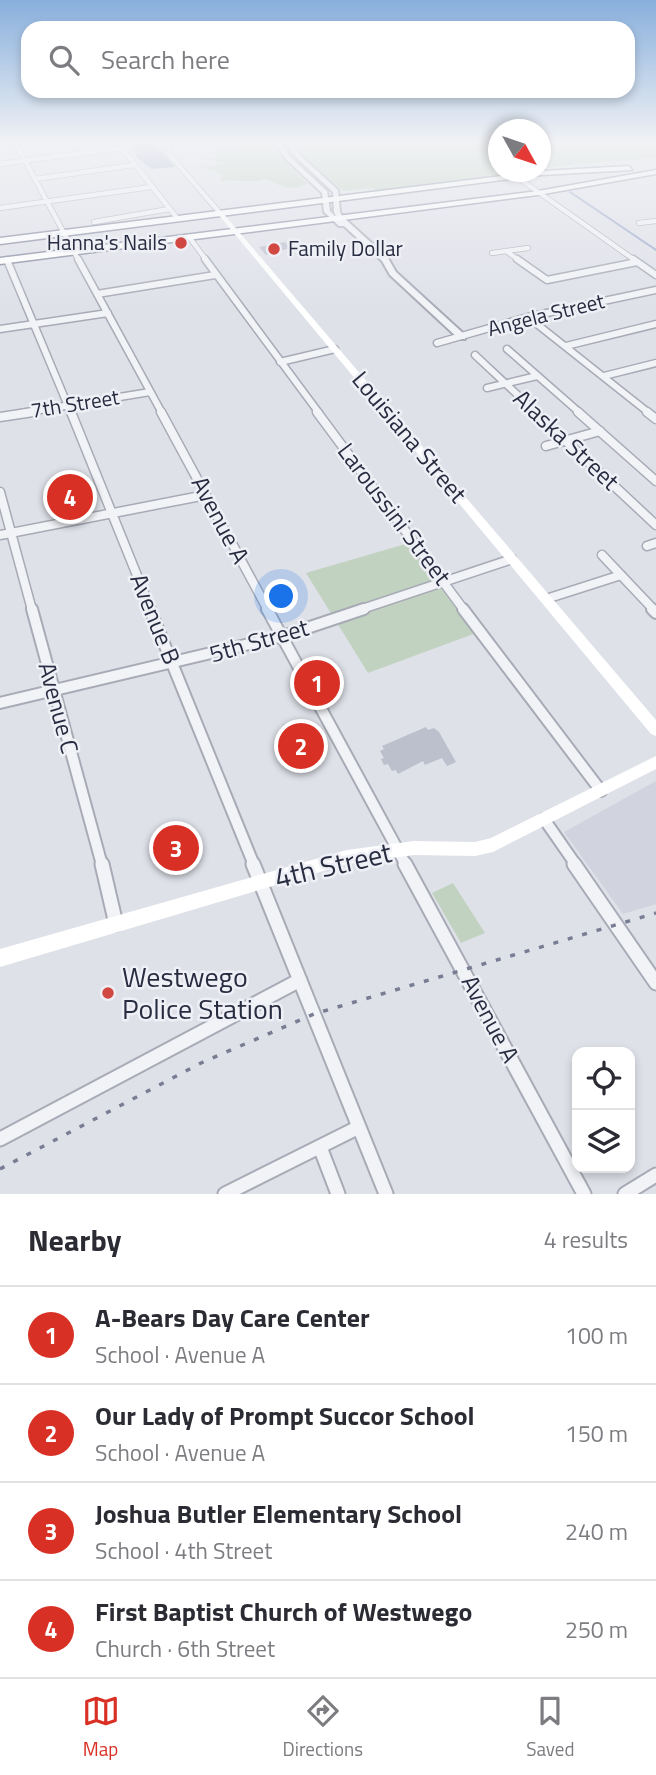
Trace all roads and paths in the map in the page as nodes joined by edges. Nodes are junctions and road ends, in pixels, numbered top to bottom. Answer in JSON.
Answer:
{"nodes":[{"id":1,"x":45,"y":198,"type":"edge"},
{"id":2,"x":77,"y":198,"type":"edge"},
{"id":3,"x":160,"y":198,"type":"edge"},
{"id":4,"x":207,"y":198,"type":"edge"},
{"id":5,"x":348,"y":198,"type":"edge"},
{"id":6,"x":357,"y":198,"type":"edge"},
{"id":7,"x":500,"y":198,"type":"edge"},
{"id":8,"x":545,"y":198,"type":"edge"},
{"id":9,"x":338,"y":199,"type":"junction"},
{"id":10,"x":327,"y":200,"type":"junction"},
{"id":11,"x":47,"y":202,"type":"junction"},
{"id":12,"x":0,"y":208,"type":"edge"},
{"id":13,"x":169,"y":209,"type":"junction"},
{"id":14,"x":220,"y":213,"type":"junction"},
{"id":15,"x":377,"y":213,"type":"junction"},
{"id":16,"x":189,"y":217,"type":"junction"},
{"id":17,"x":177,"y":218,"type":"junction"},
{"id":18,"x":337,"y":218,"type":"junction"},
{"id":19,"x":656,"y":221,"type":"edge"},
{"id":20,"x":639,"y":223,"type":"dead end"},
{"id":21,"x":99,"y":224,"type":"junction"},
{"id":22,"x":236,"y":231,"type":"junction"},
{"id":23,"x":64,"y":232,"type":"junction"},
{"id":24,"x":194,"y":236,"type":"junction"},
{"id":25,"x":0,"y":240,"type":"edge"},
{"id":26,"x":107,"y":247,"type":"junction"},
{"id":27,"x":528,"y":248,"type":"dead end"},
{"id":28,"x":75,"y":251,"type":"junction"},
{"id":29,"x":506,"y":251,"type":"junction"},
{"id":30,"x":492,"y":253,"type":"dead end"},
{"id":31,"x":3,"y":260,"type":"edge"},
{"id":32,"x":637,"y":262,"type":"junction"},
{"id":33,"x":215,"y":275,"type":"junction"},
{"id":34,"x":656,"y":275,"type":"edge"},
{"id":35,"x":656,"y":290,"type":"edge"},
{"id":36,"x":97,"y":294,"type":"junction"},
{"id":37,"x":108,"y":313,"type":"junction"},
{"id":38,"x":528,"y":317,"type":"junction"},
{"id":39,"x":33,"y":324,"type":"junction"},
{"id":40,"x":656,"y":324,"type":"edge"},
{"id":41,"x":0,"y":329,"type":"edge"},
{"id":42,"x":461,"y":337,"type":"junction"},
{"id":43,"x":437,"y":343,"type":"dead end"},
{"id":44,"x":566,"y":346,"type":"junction"},
{"id":45,"x":335,"y":349,"type":"junction"},
{"id":46,"x":507,"y":349,"type":"dead end"},
{"id":47,"x":475,"y":355,"type":"dead end"},
{"id":48,"x":281,"y":362,"type":"junction"},
{"id":49,"x":656,"y":363,"type":"edge"},
{"id":50,"x":537,"y":376,"type":"junction"},
{"id":51,"x":604,"y":376,"type":"junction"},
{"id":52,"x":505,"y":384,"type":"junction"},
{"id":53,"x":487,"y":388,"type":"dead end"},
{"id":54,"x":150,"y":392,"type":"junction"},
{"id":55,"x":68,"y":405,"type":"junction"},
{"id":56,"x":656,"y":408,"type":"edge"},
{"id":57,"x":645,"y":411,"type":"junction"},
{"id":58,"x":0,"y":417,"type":"edge"},
{"id":59,"x":656,"y":419,"type":"edge"},
{"id":60,"x":600,"y":431,"type":"junction"},
{"id":61,"x":566,"y":441,"type":"junction"},
{"id":62,"x":546,"y":446,"type":"dead end"},
{"id":63,"x":656,"y":481,"type":"edge"},
{"id":64,"x":0,"y":492,"type":"edge"},
{"id":65,"x":206,"y":495,"type":"junction"},
{"id":66,"x":111,"y":514,"type":"junction"},
{"id":67,"x":656,"y":525,"type":"edge"},
{"id":68,"x":6,"y":534,"type":"edge"},
{"id":69,"x":602,"y":555,"type":"dead end"},
{"id":70,"x":512,"y":559,"type":"junction"},
{"id":71,"x":621,"y":575,"type":"junction"},
{"id":72,"x":445,"y":581,"type":"junction"},
{"id":73,"x":545,"y":599,"type":"junction"},
{"id":74,"x":656,"y":613,"type":"edge"},
{"id":75,"x":283,"y":636,"type":"junction"},
{"id":76,"x":173,"y":663,"type":"junction"},
{"id":77,"x":54,"y":691,"type":"junction"},
{"id":78,"x":0,"y":704,"type":"edge"},
{"id":79,"x":656,"y":730,"type":"edge"},
{"id":80,"x":656,"y":762,"type":"edge"},
{"id":81,"x":601,"y":791,"type":"junction"},
{"id":82,"x":544,"y":819,"type":"junction"},
{"id":83,"x":398,"y":849,"type":"junction"},
{"id":84,"x":261,"y":882,"type":"junction"},
{"id":85,"x":116,"y":924,"type":"junction"},
{"id":86,"x":0,"y":958,"type":"edge"},
{"id":87,"x":300,"y":980,"type":"junction"},
{"id":88,"x":656,"y":983,"type":"edge"},
{"id":89,"x":359,"y":1127,"type":"junction"},
{"id":90,"x":0,"y":1139,"type":"edge"},
{"id":91,"x":320,"y":1147,"type":"junction"},
{"id":92,"x":656,"y":1175,"type":"edge"},
{"id":93,"x":225,"y":1194,"type":"edge"},
{"id":94,"x":338,"y":1194,"type":"edge"},
{"id":95,"x":386,"y":1194,"type":"edge"},
{"id":96,"x":584,"y":1194,"type":"edge"},
{"id":97,"x":625,"y":1194,"type":"edge"}],
"edges":[{"from":1,"to":11,"type":"street","name":"Avenue A"},
{"from":2,"to":11,"type":"street"},
{"from":3,"to":13,"type":"street"},
{"from":4,"to":14,"type":"street","name":"Louisiana Street"},
{"from":5,"to":9,"type":"highway"},
{"from":6,"to":15,"type":"highway"},
{"from":7,"to":15,"type":"highway"},
{"from":8,"to":32,"type":"street"},
{"from":9,"to":10,"type":"highway"},
{"from":9,"to":18,"type":"street"},
{"from":10,"to":14,"type":"highway"},
{"from":10,"to":18,"type":"street"},
{"from":11,"to":12,"type":"street"},
{"from":11,"to":23,"type":"street","name":"Avenue A"},
{"from":13,"to":17,"type":"street"},
{"from":13,"to":21,"type":"street"},
{"from":14,"to":16,"type":"highway"},
{"from":14,"to":22,"type":"main road","name":"Louisiana Street"},
{"from":15,"to":18,"type":"highway"},
{"from":16,"to":17,"type":"highway"},
{"from":16,"to":24,"type":"highway"},
{"from":17,"to":21,"type":"highway"},
{"from":18,"to":22,"type":"highway"},
{"from":18,"to":42,"type":"street"},
{"from":19,"to":20,"type":"street"},
{"from":21,"to":23,"type":"highway"},
{"from":21,"to":26,"type":"highway"},
{"from":22,"to":24,"type":"highway"},
{"from":22,"to":45,"type":"main road","name":"Louisiana Street"},
{"from":23,"to":25,"type":"highway"},
{"from":23,"to":28,"type":"street","name":"Avenue A"},
{"from":24,"to":26,"type":"highway"},
{"from":24,"to":33,"type":"street","name":"Laroussini Street"},
{"from":26,"to":28,"type":"highway"},
{"from":27,"to":29,"type":"street"},
{"from":28,"to":31,"type":"highway"},
{"from":28,"to":36,"type":"street","name":"Avenue A"},
{"from":29,"to":30,"type":"street"},
{"from":29,"to":32,"type":"street"},
{"from":31,"to":39,"type":"street","name":"Avenue B"},
{"from":32,"to":34,"type":"street"},
{"from":33,"to":36,"type":"street"},
{"from":33,"to":48,"type":"street","name":"Laroussini Street"},
{"from":35,"to":38,"type":"street","name":"Angela Street"},
{"from":36,"to":37,"type":"street","name":"Avenue A"},
{"from":37,"to":39,"type":"street"},
{"from":37,"to":54,"type":"street","name":"Avenue A"},
{"from":38,"to":42,"type":"street","name":"Angela Street"},
{"from":38,"to":44,"type":"street"},
{"from":39,"to":41,"type":"street"},
{"from":39,"to":55,"type":"street","name":"Avenue B"},
{"from":40,"to":44,"type":"street"},
{"from":42,"to":43,"type":"street","name":"Angela Street"},
{"from":44,"to":51,"type":"street"},
{"from":45,"to":48,"type":"street"},
{"from":45,"to":70,"type":"main road","name":"Louisiana Street"},
{"from":46,"to":50,"type":"street"},
{"from":47,"to":52,"type":"street","name":"Alaska Street"},
{"from":48,"to":72,"type":"street","name":"Laroussini Street"},
{"from":49,"to":51,"type":"street"},
{"from":50,"to":52,"type":"street"},
{"from":50,"to":60,"type":"street"},
{"from":51,"to":57,"type":"street"},
{"from":52,"to":53,"type":"street"},
{"from":52,"to":61,"type":"street","name":"Alaska Street"},
{"from":54,"to":55,"type":"street","name":"7th Street"},
{"from":54,"to":65,"type":"street","name":"Avenue A"},
{"from":55,"to":58,"type":"street","name":"7th Street"},
{"from":55,"to":66,"type":"street","name":"Avenue B"},
{"from":56,"to":57,"type":"street"},
{"from":57,"to":59,"type":"street"},
{"from":60,"to":61,"type":"street"},
{"from":60,"to":63,"type":"street"},
{"from":61,"to":62,"type":"street"},
{"from":61,"to":67,"type":"street","name":"Alaska Street"},
{"from":64,"to":68,"type":"street","name":"Avenue C"},
{"from":65,"to":66,"type":"street"},
{"from":65,"to":75,"type":"street","name":"Avenue A"},
{"from":66,"to":68,"type":"street"},
{"from":66,"to":76,"type":"street","name":"Avenue B"},
{"from":68,"to":77,"type":"street","name":"Avenue C"},
{"from":69,"to":71,"type":"street"},
{"from":70,"to":72,"type":"street","name":"5th Street"},
{"from":70,"to":73,"type":"main road","name":"Louisiana Street"},
{"from":71,"to":73,"type":"street"},
{"from":71,"to":74,"type":"street"},
{"from":72,"to":75,"type":"street","name":"5th Street"},
{"from":72,"to":81,"type":"street","name":"Laroussini Street"},
{"from":73,"to":79,"type":"main road","name":"Louisiana Street"},
{"from":75,"to":76,"type":"street","name":"5th Street"},
{"from":75,"to":83,"type":"street","name":"Avenue A"},
{"from":76,"to":77,"type":"street","name":"5th Street"},
{"from":76,"to":84,"type":"street","name":"Avenue B"},
{"from":77,"to":78,"type":"street","name":"5th Street"},
{"from":77,"to":85,"type":"street","name":"Avenue C"},
{"from":80,"to":81,"type":"main road","name":"4th Street"},
{"from":81,"to":82,"type":"main road","name":"4th Street"},
{"from":82,"to":83,"type":"main road","name":"4th Street"},
{"from":82,"to":88,"type":"street"},
{"from":83,"to":84,"type":"main road","name":"4th Street"},
{"from":83,"to":96,"type":"street","name":"Avenue A"},
{"from":84,"to":85,"type":"main road","name":"4th Street"},
{"from":84,"to":87,"type":"street","name":"Avenue B"},
{"from":85,"to":86,"type":"main road","name":"4th Street"},
{"from":87,"to":89,"type":"street","name":"Avenue B"},
{"from":87,"to":90,"type":"street"},
{"from":89,"to":91,"type":"street"},
{"from":89,"to":95,"type":"street"},
{"from":91,"to":93,"type":"street"},
{"from":91,"to":94,"type":"street"},
{"from":92,"to":97,"type":"street"}]}
